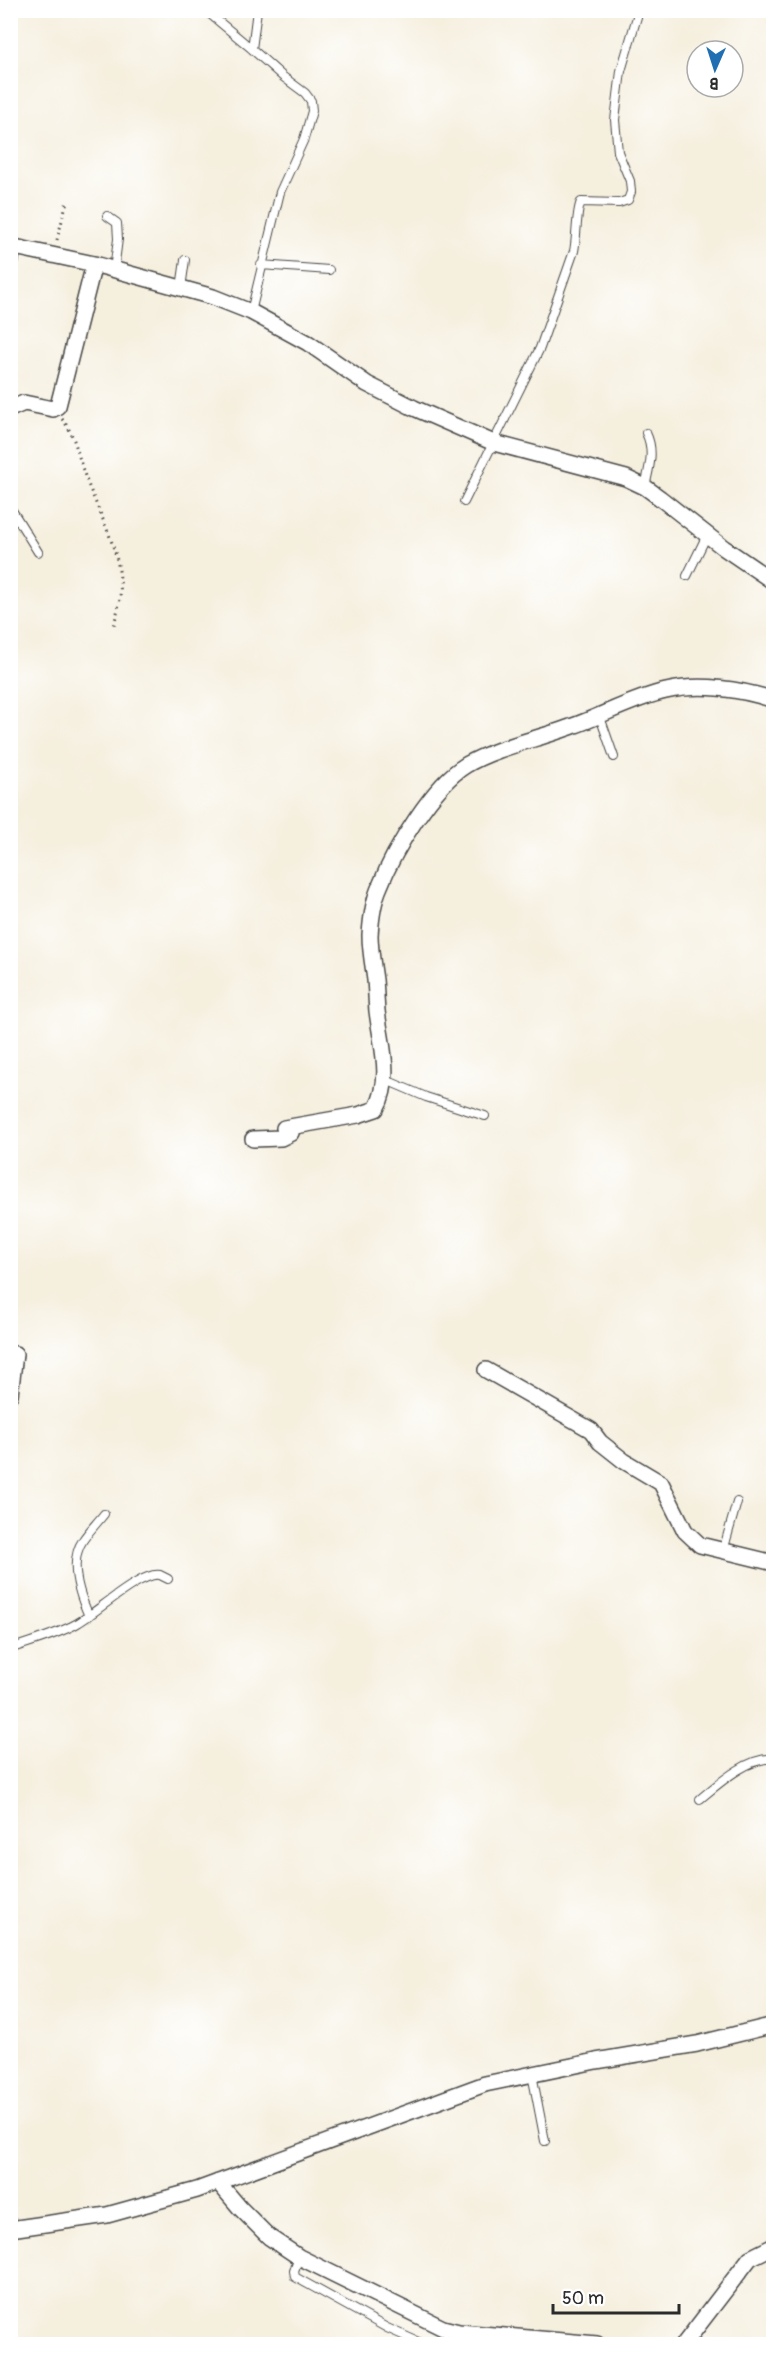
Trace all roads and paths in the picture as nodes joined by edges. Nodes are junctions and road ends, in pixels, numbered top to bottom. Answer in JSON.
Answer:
{"nodes":[{"id":1,"x":205,"y":10,"type":"edge"},
{"id":2,"x":257,"y":10,"type":"edge"},
{"id":3,"x":639,"y":10,"type":"edge"},
{"id":4,"x":252,"y":48,"type":"junction"},
{"id":5,"x":68,"y":201,"type":"dead end"},
{"id":6,"x":107,"y":216,"type":"dead end"},
{"id":7,"x":14,"y":247,"type":"edge"},
{"id":8,"x":52,"y":256,"type":"junction"},
{"id":9,"x":185,"y":260,"type":"dead end"},
{"id":10,"x":94,"y":264,"type":"junction"},
{"id":11,"x":261,"y":266,"type":"junction"},
{"id":12,"x":114,"y":270,"type":"junction"},
{"id":13,"x":329,"y":270,"type":"dead end"},
{"id":14,"x":10,"y":288,"type":"edge"},
{"id":15,"x":181,"y":288,"type":"junction"},
{"id":16,"x":251,"y":312,"type":"junction"},
{"id":17,"x":10,"y":409,"type":"edge"},
{"id":18,"x":53,"y":409,"type":"junction"},
{"id":19,"x":646,"y":432,"type":"dead end"},
{"id":20,"x":494,"y":443,"type":"junction"},
{"id":21,"x":645,"y":487,"type":"junction"},
{"id":22,"x":464,"y":502,"type":"dead end"},
{"id":23,"x":10,"y":507,"type":"edge"},
{"id":24,"x":707,"y":536,"type":"junction"},
{"id":25,"x":38,"y":552,"type":"dead end"},
{"id":26,"x":687,"y":576,"type":"dead end"},
{"id":27,"x":774,"y":582,"type":"edge"},
{"id":28,"x":114,"y":625,"type":"dead end"},
{"id":29,"x":774,"y":700,"type":"edge"},
{"id":30,"x":600,"y":717,"type":"junction"},
{"id":31,"x":614,"y":757,"type":"dead end"},
{"id":32,"x":386,"y":1080,"type":"junction"},
{"id":33,"x":485,"y":1116,"type":"dead end"},
{"id":34,"x":253,"y":1139,"type":"dead end"},
{"id":35,"x":15,"y":1354,"type":"dead end"},
{"id":36,"x":486,"y":1370,"type":"dead end"},
{"id":37,"x":10,"y":1395,"type":"edge"},
{"id":38,"x":737,"y":1502,"type":"dead end"},
{"id":39,"x":104,"y":1514,"type":"dead end"},
{"id":40,"x":723,"y":1551,"type":"junction"},
{"id":41,"x":774,"y":1563,"type":"edge"},
{"id":42,"x":168,"y":1579,"type":"dead end"},
{"id":43,"x":88,"y":1616,"type":"junction"},
{"id":44,"x":10,"y":1649,"type":"edge"},
{"id":45,"x":774,"y":1759,"type":"edge"},
{"id":46,"x":700,"y":1799,"type":"dead end"},
{"id":47,"x":774,"y":2025,"type":"edge"},
{"id":48,"x":532,"y":2074,"type":"junction"},
{"id":49,"x":545,"y":2141,"type":"dead end"},
{"id":50,"x":218,"y":2182,"type":"junction"},
{"id":51,"x":10,"y":2229,"type":"edge"},
{"id":52,"x":774,"y":2246,"type":"edge"},
{"id":53,"x":299,"y":2257,"type":"junction"},
{"id":54,"x":423,"y":2344,"type":"edge"},
{"id":55,"x":597,"y":2344,"type":"edge"},
{"id":56,"x":684,"y":2344,"type":"edge"}],
"edges":[{"from":1,"to":4,"type":"lane"},
{"from":2,"to":4,"type":"lane"},
{"from":3,"to":20,"type":"lane"},
{"from":4,"to":11,"type":"lane"},
{"from":5,"to":8,"type":"path"},
{"from":6,"to":12,"type":"lane"},
{"from":7,"to":8,"type":"street"},
{"from":7,"to":14,"type":"lane"},
{"from":8,"to":10,"type":"street"},
{"from":9,"to":15,"type":"lane"},
{"from":10,"to":12,"type":"street"},
{"from":10,"to":18,"type":"street"},
{"from":11,"to":13,"type":"lane"},
{"from":11,"to":16,"type":"lane"},
{"from":12,"to":15,"type":"street"},
{"from":15,"to":16,"type":"street"},
{"from":16,"to":20,"type":"street"},
{"from":17,"to":18,"type":"street"},
{"from":18,"to":28,"type":"path"},
{"from":19,"to":21,"type":"lane"},
{"from":20,"to":21,"type":"street"},
{"from":20,"to":22,"type":"lane"},
{"from":21,"to":24,"type":"street"},
{"from":23,"to":25,"type":"lane"},
{"from":24,"to":26,"type":"lane"},
{"from":24,"to":27,"type":"street"},
{"from":29,"to":30,"type":"street"},
{"from":30,"to":31,"type":"lane"},
{"from":30,"to":32,"type":"street"},
{"from":32,"to":33,"type":"lane"},
{"from":32,"to":34,"type":"street"},
{"from":35,"to":37,"type":"street"},
{"from":36,"to":40,"type":"street"},
{"from":38,"to":40,"type":"lane"},
{"from":39,"to":43,"type":"lane"},
{"from":40,"to":41,"type":"street"},
{"from":42,"to":43,"type":"lane"},
{"from":43,"to":44,"type":"lane"},
{"from":45,"to":46,"type":"lane"},
{"from":47,"to":48,"type":"street"},
{"from":48,"to":49,"type":"lane"},
{"from":48,"to":50,"type":"street"},
{"from":50,"to":51,"type":"street"},
{"from":50,"to":53,"type":"street"},
{"from":52,"to":56,"type":"street"},
{"from":53,"to":54,"type":"lane"},
{"from":53,"to":55,"type":"street"}]}
